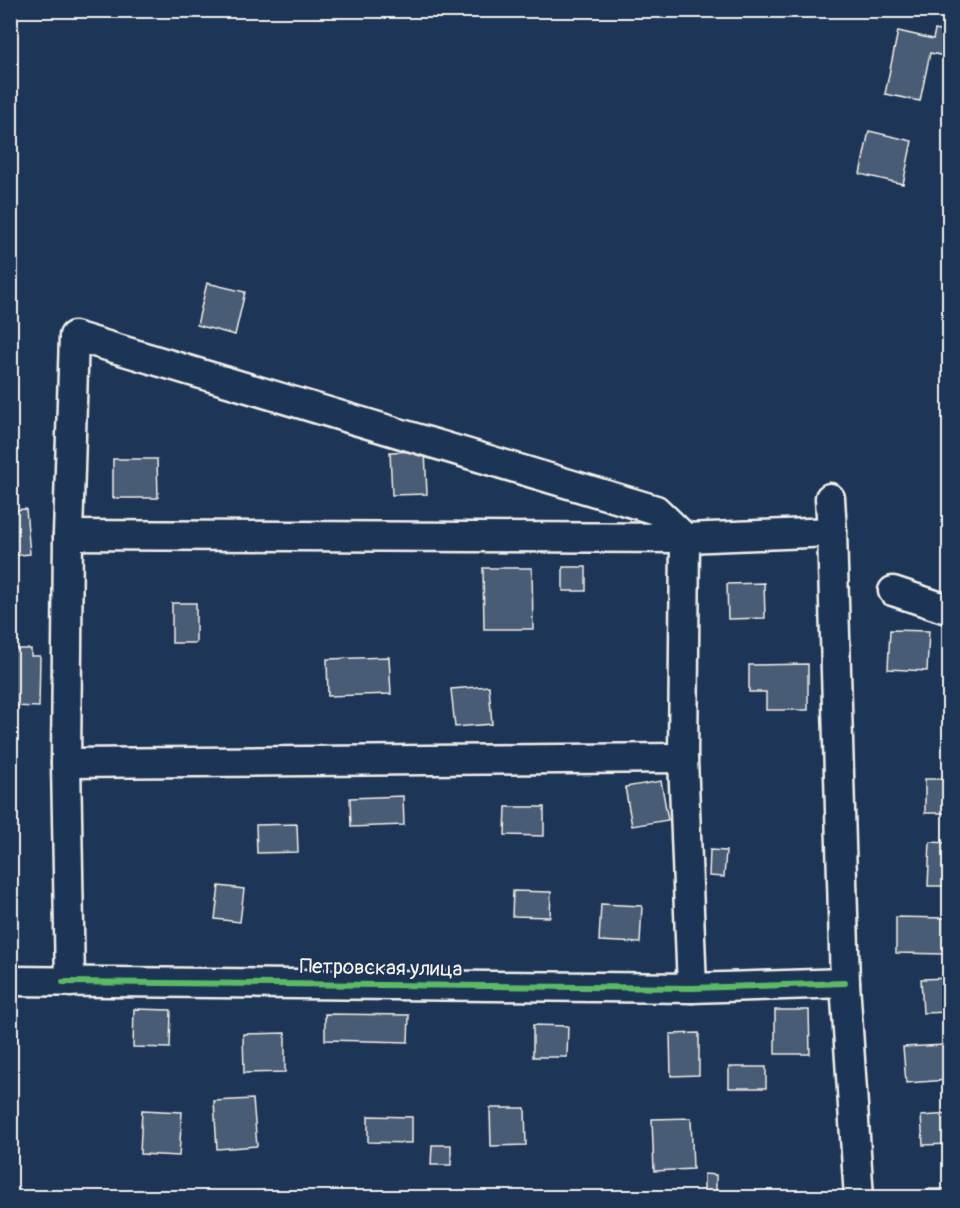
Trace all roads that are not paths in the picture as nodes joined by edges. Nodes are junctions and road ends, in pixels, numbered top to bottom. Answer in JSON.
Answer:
{"nodes":[{"id":1,"x":830,"y":498,"type":"dead end"},
{"id":2,"x":832,"y":532,"type":"junction"},
{"id":3,"x":68,"y":535,"type":"junction"},
{"id":4,"x":685,"y":538,"type":"junction"},
{"id":5,"x":893,"y":591,"type":"dead end"},
{"id":6,"x":950,"y":610,"type":"edge"},
{"id":7,"x":683,"y":758,"type":"junction"},
{"id":8,"x":66,"y":763,"type":"junction"},
{"id":9,"x":10,"y":981,"type":"edge"},
{"id":10,"x":66,"y":982,"type":"junction"},
{"id":11,"x":845,"y":983,"type":"junction"},
{"id":12,"x":696,"y":988,"type":"junction"},
{"id":13,"x":859,"y":1197,"type":"edge"}],
"edges":[{"from":1,"to":2,"type":"street"},
{"from":2,"to":4,"type":"street"},
{"from":2,"to":11,"type":"street"},
{"from":3,"to":4,"type":"street"},
{"from":3,"to":4,"type":"street"},
{"from":3,"to":8,"type":"street"},
{"from":4,"to":7,"type":"street"},
{"from":5,"to":6,"type":"street"},
{"from":7,"to":8,"type":"street"},
{"from":7,"to":12,"type":"street"},
{"from":8,"to":10,"type":"street"},
{"from":9,"to":10,"type":"street","name":"Петровская улица"},
{"from":10,"to":12,"type":"street","name":"Петровская улица"},
{"from":11,"to":12,"type":"street","name":"Петровская улица"},
{"from":11,"to":13,"type":"street"}]}
